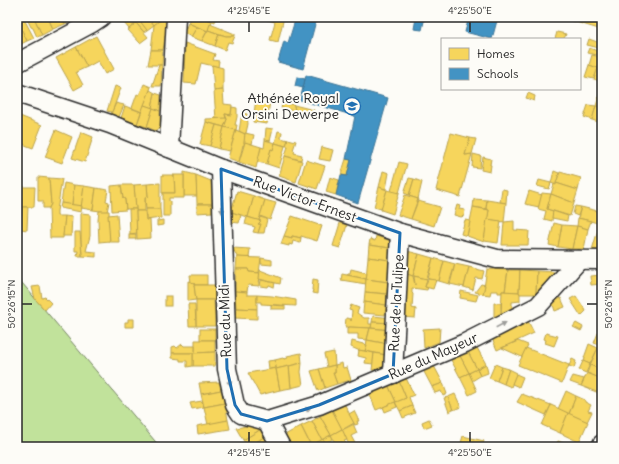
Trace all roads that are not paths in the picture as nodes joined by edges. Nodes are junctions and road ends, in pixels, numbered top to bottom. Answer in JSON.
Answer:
{"nodes":[{"id":1,"x":101,"y":17,"type":"edge"},
{"id":2,"x":176,"y":17,"type":"edge"},
{"id":3,"x":17,"y":64,"type":"edge"},
{"id":4,"x":17,"y":93,"type":"edge"},
{"id":5,"x":169,"y":148,"type":"junction"},
{"id":6,"x":221,"y":169,"type":"junction"},
{"id":7,"x":400,"y":233,"type":"junction"},
{"id":8,"x":579,"y":260,"type":"junction"},
{"id":9,"x":602,"y":260,"type":"edge"},
{"id":10,"x":393,"y":374,"type":"junction"},
{"id":11,"x":267,"y":421,"type":"junction"},
{"id":12,"x":602,"y":444,"type":"edge"},
{"id":13,"x":281,"y":447,"type":"edge"},
{"id":14,"x":601,"y":447,"type":"edge"}],
"edges":[{"from":1,"to":3,"type":"street"},
{"from":2,"to":5,"type":"street"},
{"from":4,"to":5,"type":"street","name":"Rue Victor Ernest"},
{"from":5,"to":6,"type":"street","name":"Rue Victor Ernest"},
{"from":6,"to":7,"type":"street","name":"Rue Victor Ernest"},
{"from":6,"to":11,"type":"street","name":"Rue du Midi","one_way":true},
{"from":7,"to":8,"type":"street","name":"Rue Victor Ernest"},
{"from":7,"to":10,"type":"street","name":"Rue de la Tulipe"},
{"from":8,"to":9,"type":"street","name":"Rue Victor Ernest"},
{"from":10,"to":8,"type":"street","name":"Rue du Mayeur","one_way":true},
{"from":11,"to":10,"type":"street","name":"Rue du Mayeur","one_way":true},
{"from":11,"to":13,"type":"street"},
{"from":12,"to":14,"type":"street"}]}
